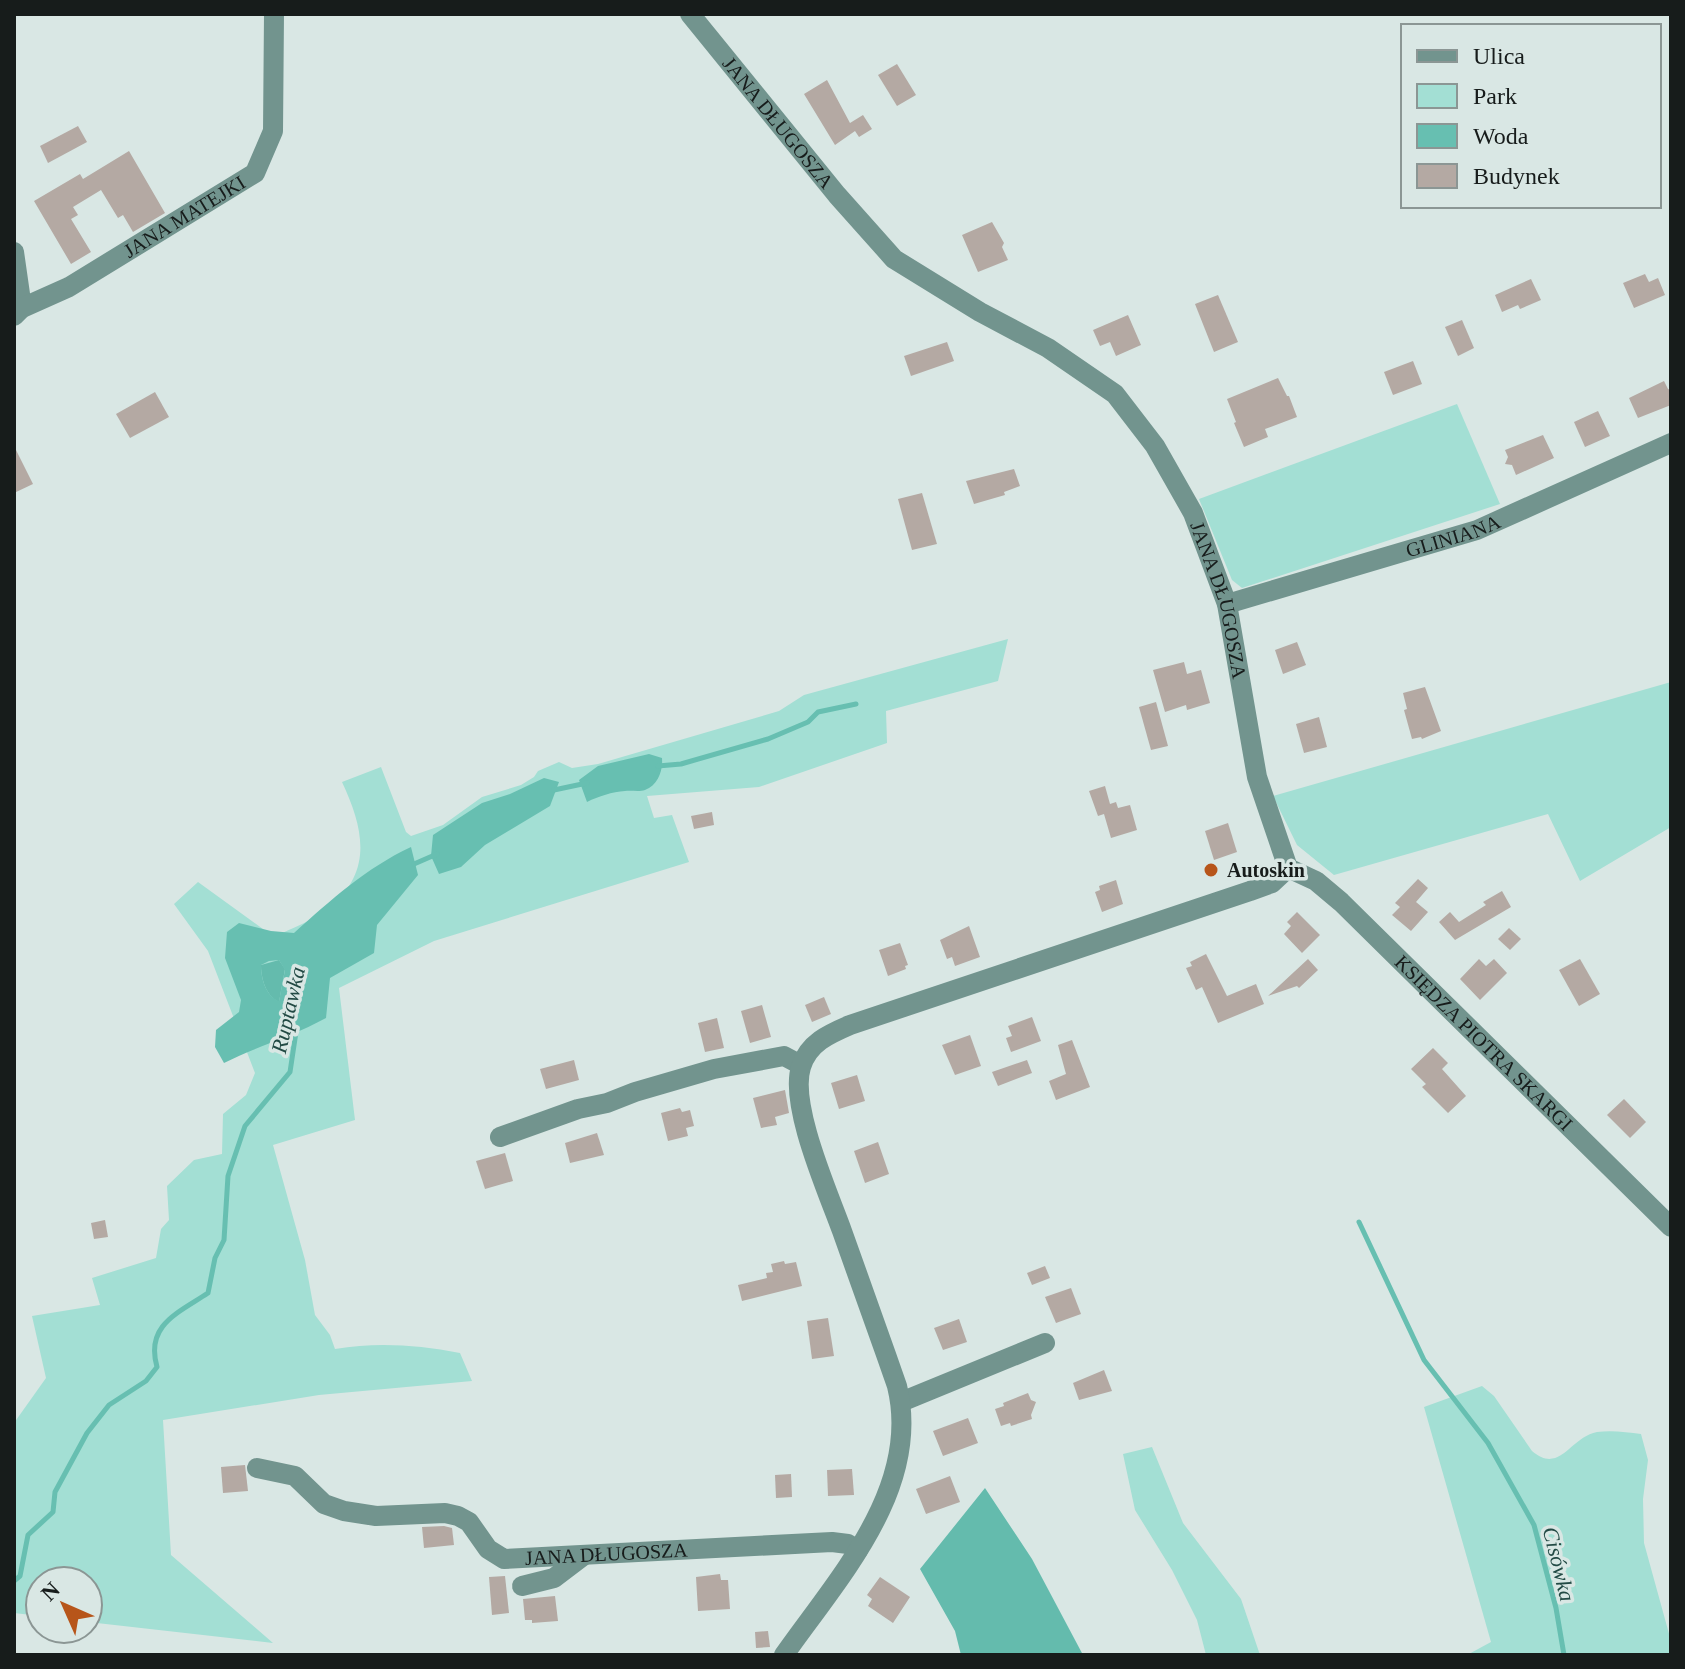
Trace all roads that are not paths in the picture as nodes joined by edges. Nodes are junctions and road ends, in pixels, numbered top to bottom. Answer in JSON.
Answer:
{"nodes":[{"id":1,"x":274,"y":14,"type":"edge"},
{"id":2,"x":690,"y":14,"type":"edge"},
{"id":3,"x":14,"y":252,"type":"edge"},
{"id":4,"x":18,"y":312,"type":"edge"},
{"id":5,"x":1671,"y":443,"type":"edge"},
{"id":6,"x":1227,"y":604,"type":"junction"},
{"id":7,"x":1288,"y":868,"type":"junction"},
{"id":8,"x":801,"y":1065,"type":"junction"},
{"id":9,"x":500,"y":1137,"type":"dead end"},
{"id":10,"x":1671,"y":1227,"type":"edge"},
{"id":11,"x":1045,"y":1343,"type":"dead end"},
{"id":12,"x":901,"y":1402,"type":"junction"},
{"id":13,"x":257,"y":1468,"type":"dead end"},
{"id":14,"x":858,"y":1550,"type":"junction"},
{"id":15,"x":583,"y":1556,"type":"junction"},
{"id":16,"x":522,"y":1586,"type":"dead end"},
{"id":17,"x":784,"y":1655,"type":"edge"}],
"edges":[{"from":1,"to":4,"type":"street","name":"JANA MATEJKI"},
{"from":2,"to":6,"type":"street","name":"JANA DŁUGOSZA"},
{"from":3,"to":4,"type":"street"},
{"from":5,"to":6,"type":"street","name":"GLINIANA"},
{"from":6,"to":7,"type":"street","name":"JANA DŁUGOSZA"},
{"from":7,"to":8,"type":"street"},
{"from":7,"to":10,"type":"street","name":"KSIĘDZA PIOTRA SKARGI"},
{"from":8,"to":9,"type":"street"},
{"from":8,"to":12,"type":"street"},
{"from":11,"to":12,"type":"street"},
{"from":12,"to":14,"type":"street"},
{"from":13,"to":15,"type":"street","name":"JANA DŁUGOSZA"},
{"from":14,"to":15,"type":"street","name":"JANA DŁUGOSZA"},
{"from":14,"to":17,"type":"street"},
{"from":15,"to":16,"type":"street"}]}
